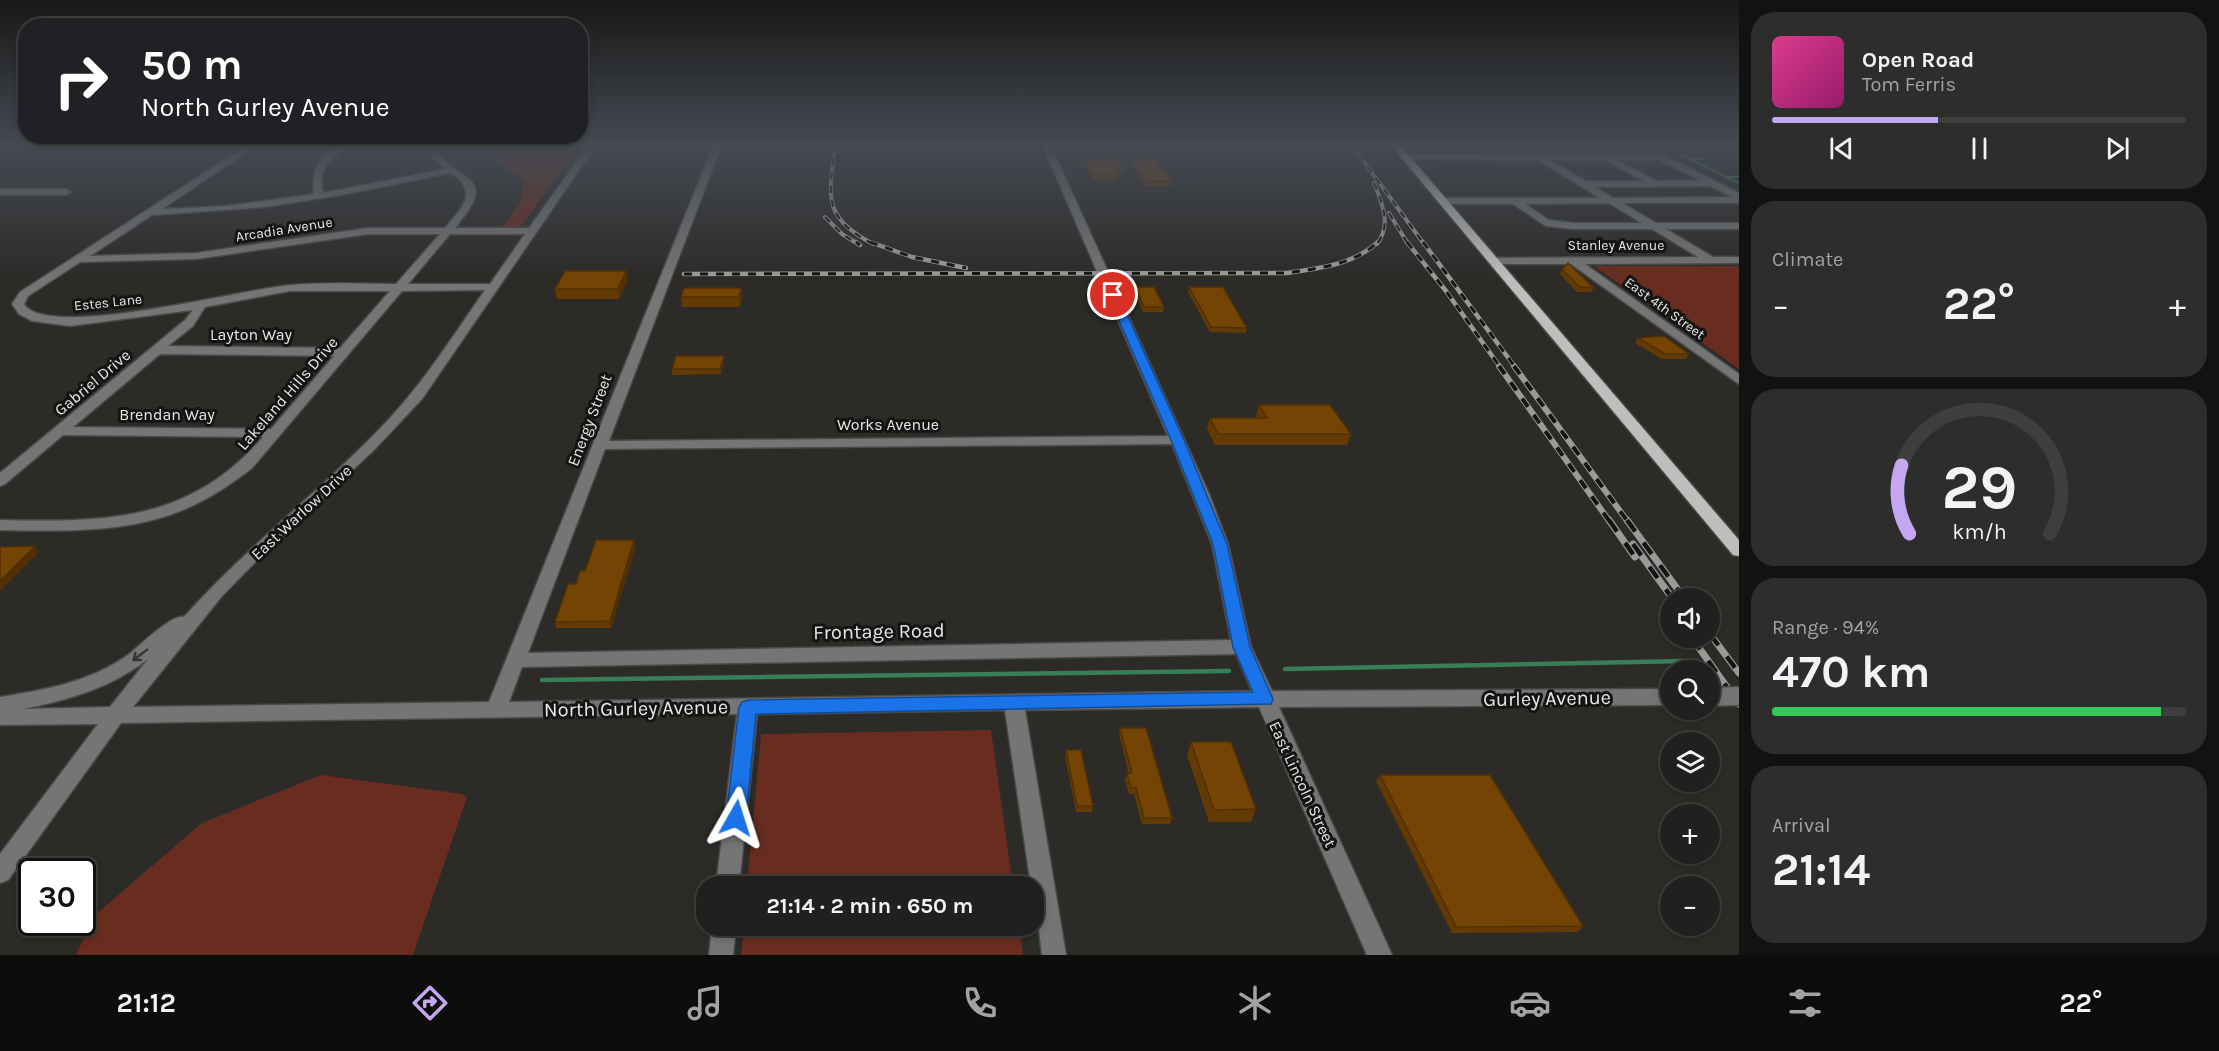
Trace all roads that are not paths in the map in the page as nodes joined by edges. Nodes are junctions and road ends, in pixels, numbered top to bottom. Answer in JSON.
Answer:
{"nodes":[{"id":1,"x":186,"y":189,"type":"edge"},
{"id":2,"x":317,"y":189,"type":"edge"},
{"id":3,"x":353,"y":189,"type":"edge"},
{"id":4,"x":469,"y":189,"type":"edge"},
{"id":5,"x":562,"y":189,"type":"edge"},
{"id":6,"x":700,"y":189,"type":"edge"},
{"id":7,"x":1066,"y":189,"type":"edge"},
{"id":8,"x":1432,"y":189,"type":"edge"},
{"id":9,"x":1590,"y":189,"type":"edge"},
{"id":10,"x":1723,"y":189,"type":"edge"},
{"id":11,"x":0,"y":192,"type":"edge"},
{"id":12,"x":66,"y":192,"type":"dead end"},
{"id":13,"x":319,"y":195,"type":"junction"},
{"id":14,"x":1739,"y":198,"type":"edge"},
{"id":15,"x":1443,"y":201,"type":"junction"},
{"id":16,"x":1516,"y":201,"type":"junction"},
{"id":17,"x":1611,"y":201,"type":"junction"},
{"id":18,"x":150,"y":212,"type":"junction"},
{"id":19,"x":1654,"y":226,"type":"junction"},
{"id":20,"x":1739,"y":226,"type":"edge"},
{"id":21,"x":449,"y":231,"type":"junction"},
{"id":22,"x":532,"y":231,"type":"junction"},
{"id":23,"x":77,"y":259,"type":"junction"},
{"id":24,"x":1711,"y":260,"type":"junction"},
{"id":25,"x":1739,"y":260,"type":"edge"},
{"id":26,"x":1493,"y":261,"type":"junction"},
{"id":27,"x":1574,"y":261,"type":"junction"},
{"id":28,"x":401,"y":287,"type":"junction"},
{"id":29,"x":493,"y":287,"type":"junction"},
{"id":30,"x":199,"y":305,"type":"junction"},
{"id":31,"x":157,"y":350,"type":"junction"},
{"id":32,"x":344,"y":352,"type":"junction"},
{"id":33,"x":1739,"y":380,"type":"edge"},
{"id":34,"x":59,"y":431,"type":"junction"},
{"id":35,"x":275,"y":433,"type":"junction"},
{"id":36,"x":1178,"y":440,"type":"junction"},
{"id":37,"x":599,"y":445,"type":"junction"},
{"id":38,"x":0,"y":481,"type":"edge"},
{"id":39,"x":0,"y":525,"type":"edge"},
{"id":40,"x":1739,"y":551,"type":"edge"},
{"id":41,"x":217,"y":591,"type":"junction"},
{"id":42,"x":1242,"y":647,"type":"junction"},
{"id":43,"x":516,"y":660,"type":"junction"},
{"id":44,"x":1739,"y":696,"type":"edge"},
{"id":45,"x":1660,"y":697,"type":"edge"},
{"id":46,"x":1720,"y":697,"type":"edge"},
{"id":47,"x":1264,"y":699,"type":"junction"},
{"id":48,"x":1423,"y":700,"type":"joint"},
{"id":49,"x":1014,"y":704,"type":"junction"},
{"id":50,"x":0,"y":705,"type":"edge"},
{"id":51,"x":748,"y":707,"type":"junction"},
{"id":52,"x":496,"y":710,"type":"junction"},
{"id":53,"x":0,"y":717,"type":"edge"},
{"id":54,"x":115,"y":717,"type":"junction"},
{"id":55,"x":0,"y":872,"type":"edge"},
{"id":56,"x":729,"y":876,"type":"edge"},
{"id":57,"x":723,"y":936,"type":"edge"},
{"id":58,"x":721,"y":955,"type":"edge"},
{"id":59,"x":1054,"y":955,"type":"edge"},
{"id":60,"x":1380,"y":955,"type":"edge"}],
"edges":[{"from":1,"to":18,"type":"street","name":"Estes Lane"},
{"from":2,"to":13,"type":"street"},
{"from":3,"to":13,"type":"street"},
{"from":4,"to":21,"type":"street","name":"Lakeland Hills Drive"},
{"from":5,"to":22,"type":"street","name":"East Warlow Drive"},
{"from":6,"to":37,"type":"street","name":"Energy Street"},
{"from":7,"to":36,"type":"street","name":"East Lincoln Street"},
{"from":8,"to":15,"type":"main road"},
{"from":9,"to":17,"type":"street"},
{"from":10,"to":14,"type":"street"},
{"from":11,"to":12,"type":"street"},
{"from":13,"to":18,"type":"street"},
{"from":14,"to":17,"type":"street"},
{"from":15,"to":16,"type":"street"},
{"from":15,"to":26,"type":"main road"},
{"from":16,"to":17,"type":"street"},
{"from":16,"to":19,"type":"street"},
{"from":17,"to":19,"type":"street"},
{"from":18,"to":23,"type":"street","name":"Estes Lane"},
{"from":19,"to":20,"type":"street"},
{"from":19,"to":24,"type":"street"},
{"from":21,"to":22,"type":"street","name":"Arcadia Avenue"},
{"from":21,"to":23,"type":"street","name":"Arcadia Avenue"},
{"from":21,"to":28,"type":"street","name":"Lakeland Hills Drive"},
{"from":22,"to":29,"type":"street","name":"East Warlow Drive"},
{"from":23,"to":30,"type":"street","name":"Estes Lane"},
{"from":24,"to":25,"type":"street","name":"Stanley Avenue"},
{"from":24,"to":27,"type":"street","name":"Stanley Avenue"},
{"from":26,"to":27,"type":"street","name":"Stanley Avenue"},
{"from":26,"to":40,"type":"main road"},
{"from":27,"to":33,"type":"street","name":"East 4th Street"},
{"from":28,"to":29,"type":"street","name":"Estes Lane"},
{"from":28,"to":30,"type":"street","name":"Estes Lane"},
{"from":28,"to":32,"type":"street","name":"Lakeland Hills Drive"},
{"from":29,"to":41,"type":"street","name":"East Warlow Drive"},
{"from":30,"to":31,"type":"street","name":"Gabriel Drive"},
{"from":31,"to":32,"type":"street","name":"Layton Way"},
{"from":31,"to":34,"type":"street","name":"Gabriel Drive"},
{"from":32,"to":35,"type":"street","name":"Lakeland Hills Drive"},
{"from":34,"to":35,"type":"street","name":"Brendan Way"},
{"from":34,"to":38,"type":"street","name":"Gabriel Drive"},
{"from":35,"to":39,"type":"street","name":"Lakeland Hills Drive"},
{"from":36,"to":37,"type":"street","name":"Works Avenue"},
{"from":36,"to":42,"type":"street","name":"East Lincoln Street"},
{"from":37,"to":43,"type":"street","name":"Energy Street"},
{"from":41,"to":50,"type":"street","one_way":true},
{"from":41,"to":54,"type":"street","name":"East Warlow Drive"},
{"from":42,"to":43,"type":"street","name":"Frontage Road"},
{"from":42,"to":47,"type":"street","name":"East Lincoln Street"},
{"from":43,"to":52,"type":"street","name":"Energy Street"},
{"from":44,"to":46,"type":"street","bridge":true},
{"from":45,"to":48,"type":"street","name":"Gurley Avenue"},
{"from":47,"to":48,"type":"street","name":"North Gurley Avenue"},
{"from":47,"to":49,"type":"street","name":"North Gurley Avenue"},
{"from":47,"to":60,"type":"street","name":"East Lincoln Street"},
{"from":49,"to":51,"type":"street","name":"North Gurley Avenue"},
{"from":49,"to":59,"type":"street"},
{"from":51,"to":52,"type":"street","name":"North Gurley Avenue"},
{"from":51,"to":56,"type":"street"},
{"from":52,"to":54,"type":"street","name":"North Gurley Avenue"},
{"from":53,"to":54,"type":"street"},
{"from":54,"to":55,"type":"street","name":"East Warlow Drive"},
{"from":57,"to":58,"type":"street"}]}
